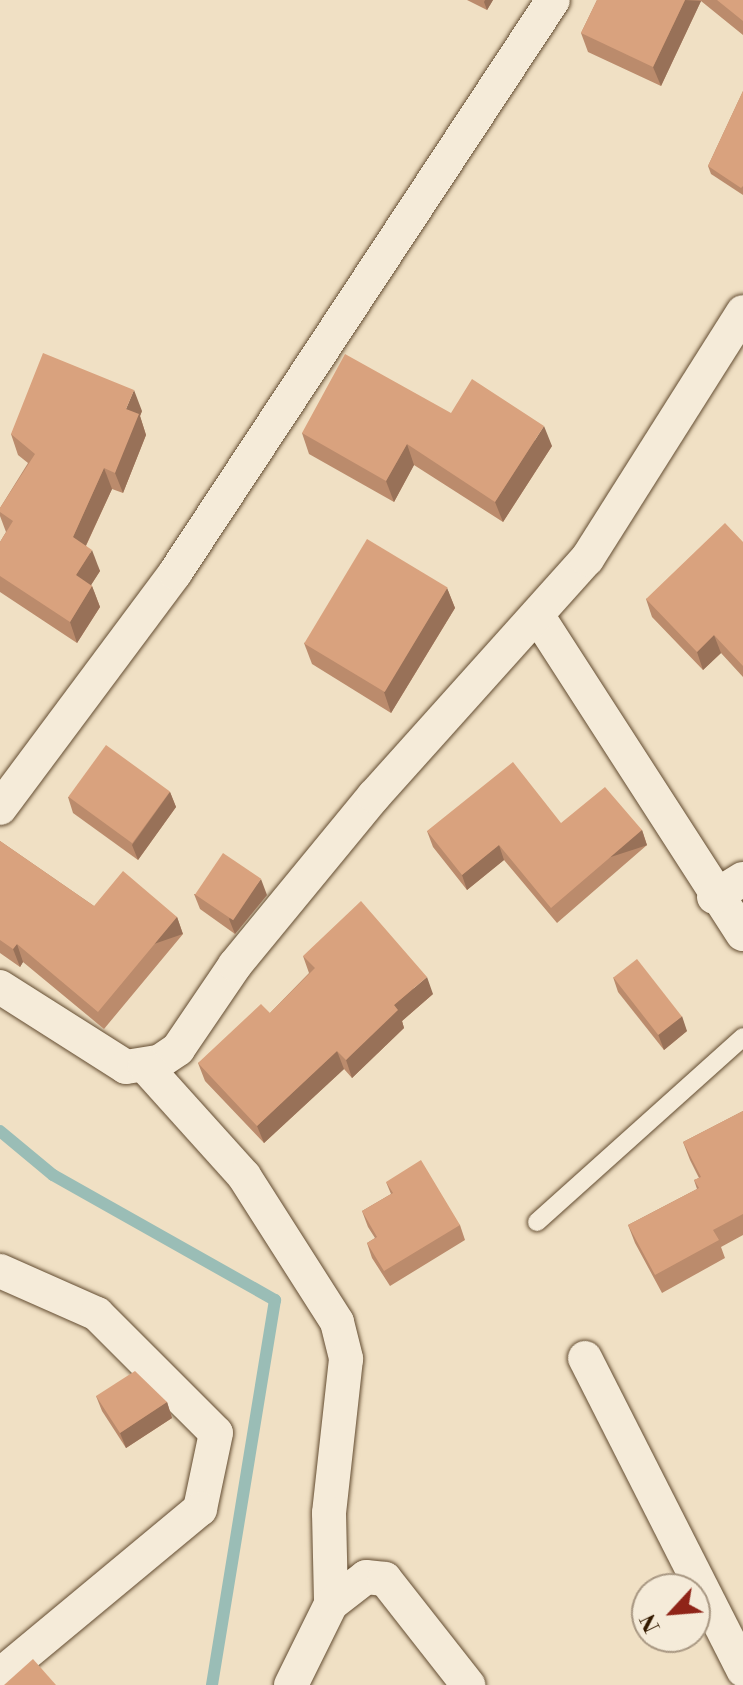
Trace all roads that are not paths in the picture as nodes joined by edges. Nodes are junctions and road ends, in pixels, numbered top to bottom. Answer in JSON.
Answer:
{"nodes":[{"id":1,"x":553,"y":0,"type":"edge"},
{"id":2,"x":743,"y":312,"type":"edge"},
{"id":3,"x":539,"y":618,"type":"junction"},
{"id":4,"x":0,"y":808,"type":"edge"},
{"id":5,"x":743,"y":879,"type":"edge"},
{"id":6,"x":714,"y":897,"type":"junction"},
{"id":7,"x":743,"y":934,"type":"edge"},
{"id":8,"x":0,"y":987,"type":"edge"},
{"id":9,"x":743,"y":1037,"type":"edge"},
{"id":10,"x":145,"y":1066,"type":"junction"},
{"id":11,"x":537,"y":1222,"type":"dead end"},
{"id":12,"x":0,"y":1271,"type":"edge"},
{"id":13,"x":585,"y":1358,"type":"dead end"},
{"id":14,"x":331,"y":1604,"type":"junction"},
{"id":15,"x":743,"y":1670,"type":"edge"},
{"id":16,"x":0,"y":1675,"type":"edge"},
{"id":17,"x":291,"y":1685,"type":"edge"},
{"id":18,"x":468,"y":1685,"type":"edge"}],
"edges":[{"from":1,"to":4,"type":"street"},
{"from":2,"to":3,"type":"street"},
{"from":3,"to":6,"type":"street"},
{"from":3,"to":10,"type":"street"},
{"from":5,"to":6,"type":"street"},
{"from":6,"to":7,"type":"street"},
{"from":8,"to":10,"type":"street"},
{"from":9,"to":11,"type":"lane"},
{"from":10,"to":14,"type":"street"},
{"from":12,"to":16,"type":"street"},
{"from":13,"to":15,"type":"street"},
{"from":14,"to":17,"type":"street"},
{"from":14,"to":18,"type":"street"}]}
